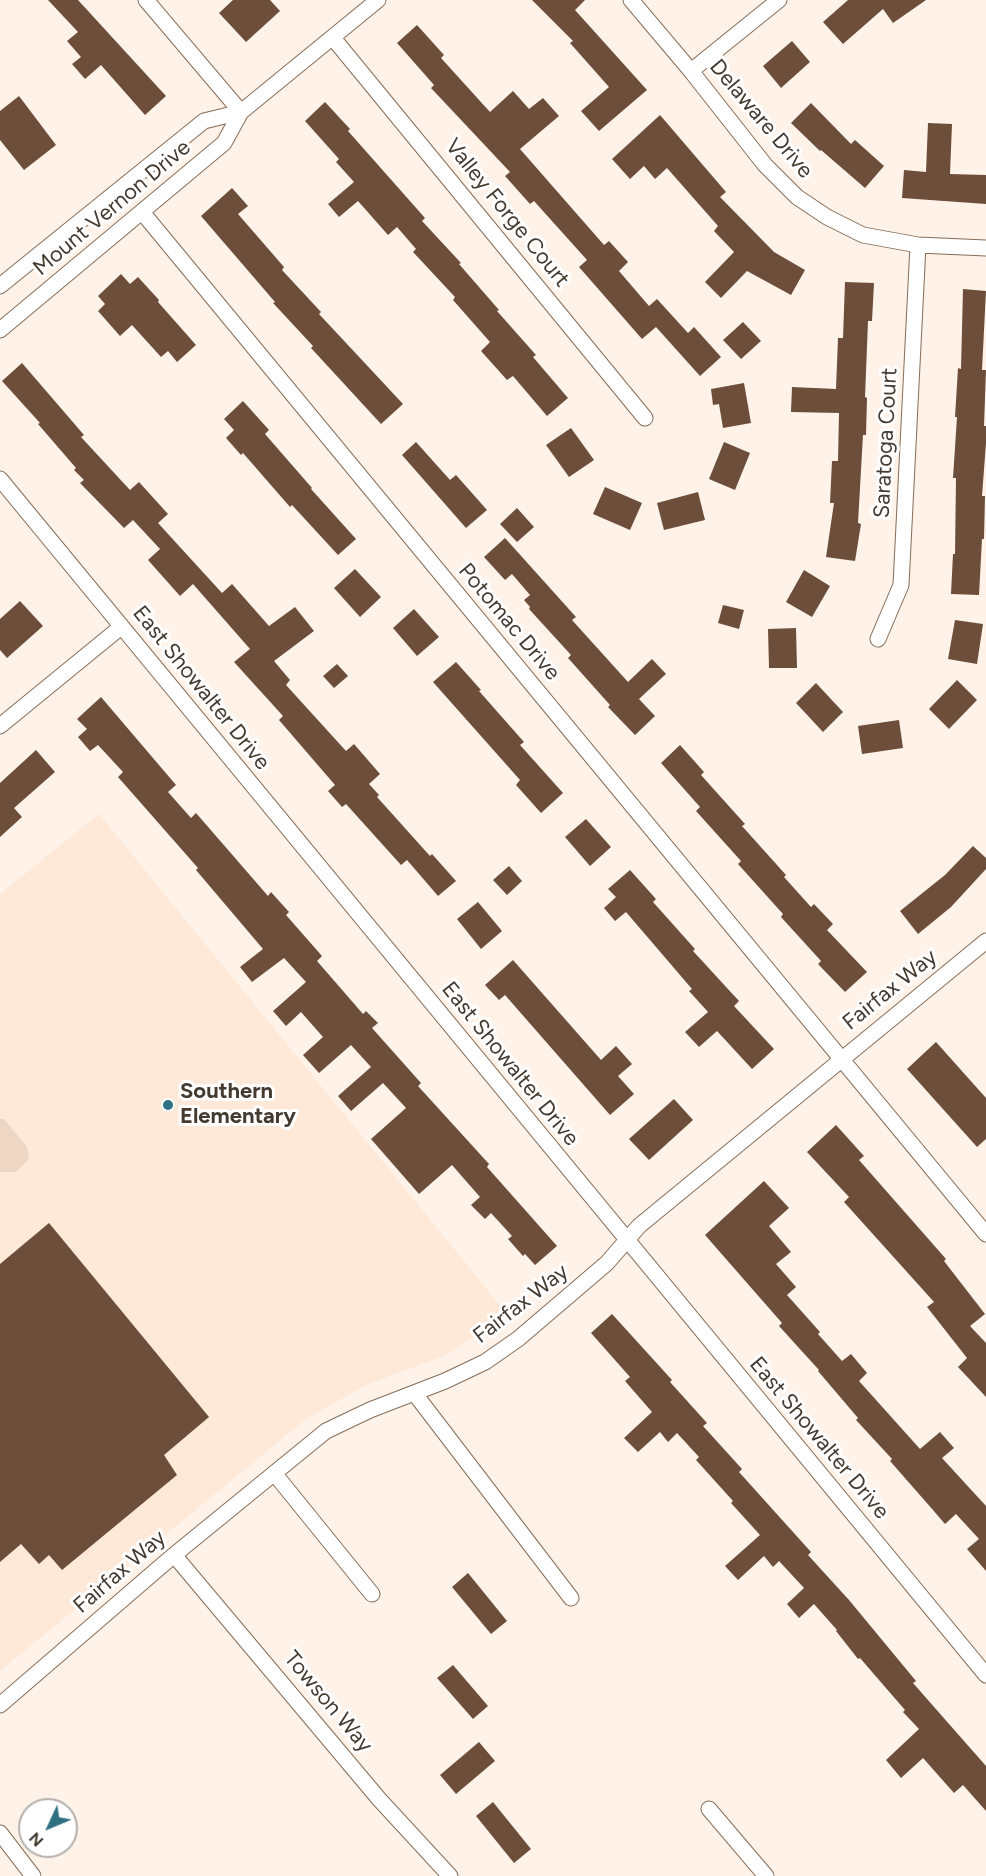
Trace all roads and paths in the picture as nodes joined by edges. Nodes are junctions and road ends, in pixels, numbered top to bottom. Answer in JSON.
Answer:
{"nodes":[{"id":1,"x":146,"y":0,"type":"edge"},
{"id":2,"x":378,"y":0,"type":"edge"},
{"id":3,"x":630,"y":0,"type":"edge"},
{"id":4,"x":780,"y":0,"type":"edge"},
{"id":5,"x":333,"y":38,"type":"junction"},
{"id":6,"x":691,"y":71,"type":"junction"},
{"id":7,"x":241,"y":112,"type":"junction"},
{"id":8,"x":142,"y":213,"type":"junction"},
{"id":9,"x":918,"y":245,"type":"junction"},
{"id":10,"x":986,"y":248,"type":"edge"},
{"id":11,"x":0,"y":286,"type":"edge"},
{"id":12,"x":0,"y":330,"type":"edge"},
{"id":13,"x":645,"y":418,"type":"dead end"},
{"id":14,"x":0,"y":479,"type":"edge"},
{"id":15,"x":121,"y":627,"type":"junction"},
{"id":16,"x":878,"y":639,"type":"dead end"},
{"id":17,"x":0,"y":726,"type":"edge"},
{"id":18,"x":986,"y":941,"type":"edge"},
{"id":19,"x":841,"y":1059,"type":"junction"},
{"id":20,"x":986,"y":1234,"type":"edge"},
{"id":21,"x":626,"y":1241,"type":"junction"},
{"id":22,"x":415,"y":1394,"type":"junction"},
{"id":23,"x":274,"y":1473,"type":"junction"},
{"id":24,"x":174,"y":1555,"type":"junction"},
{"id":25,"x":372,"y":1594,"type":"dead end"},
{"id":26,"x":571,"y":1598,"type":"dead end"},
{"id":27,"x":986,"y":1676,"type":"edge"},
{"id":28,"x":0,"y":1704,"type":"edge"},
{"id":29,"x":709,"y":1809,"type":"dead end"},
{"id":30,"x":0,"y":1833,"type":"edge"},
{"id":31,"x":33,"y":1876,"type":"edge"},
{"id":32,"x":450,"y":1876,"type":"edge"},
{"id":33,"x":766,"y":1876,"type":"edge"}],
"edges":[{"from":1,"to":7,"type":"street"},
{"from":2,"to":5,"type":"street","name":"Mount Vernon Drive"},
{"from":3,"to":6,"type":"street","name":"Delaware Drive"},
{"from":4,"to":6,"type":"street"},
{"from":5,"to":7,"type":"street","name":"Mount Vernon Drive"},
{"from":5,"to":13,"type":"street","name":"Valley Forge Court"},
{"from":6,"to":9,"type":"street","name":"Delaware Drive"},
{"from":7,"to":8,"type":"street","name":"Mount Vernon Drive"},
{"from":7,"to":11,"type":"street","name":"Mount Vernon Drive"},
{"from":8,"to":12,"type":"street","name":"Mount Vernon Drive"},
{"from":8,"to":19,"type":"street","name":"Potomac Drive"},
{"from":9,"to":10,"type":"street","name":"Delaware Drive"},
{"from":9,"to":16,"type":"street","name":"Saratoga Court"},
{"from":14,"to":15,"type":"street","name":"East Showalter Drive"},
{"from":15,"to":17,"type":"street"},
{"from":15,"to":21,"type":"street","name":"East Showalter Drive"},
{"from":18,"to":19,"type":"street","name":"Fairfax Way"},
{"from":19,"to":20,"type":"street","name":"Potomac Drive"},
{"from":19,"to":21,"type":"street","name":"Fairfax Way"},
{"from":21,"to":22,"type":"street","name":"Fairfax Way"},
{"from":21,"to":27,"type":"street","name":"East Showalter Drive"},
{"from":22,"to":23,"type":"street","name":"Fairfax Way"},
{"from":22,"to":26,"type":"street"},
{"from":23,"to":24,"type":"street","name":"Fairfax Way"},
{"from":23,"to":25,"type":"street"},
{"from":24,"to":28,"type":"street","name":"Fairfax Way"},
{"from":24,"to":32,"type":"street","name":"Towson Way"},
{"from":29,"to":33,"type":"street"},
{"from":30,"to":31,"type":"street"}]}
